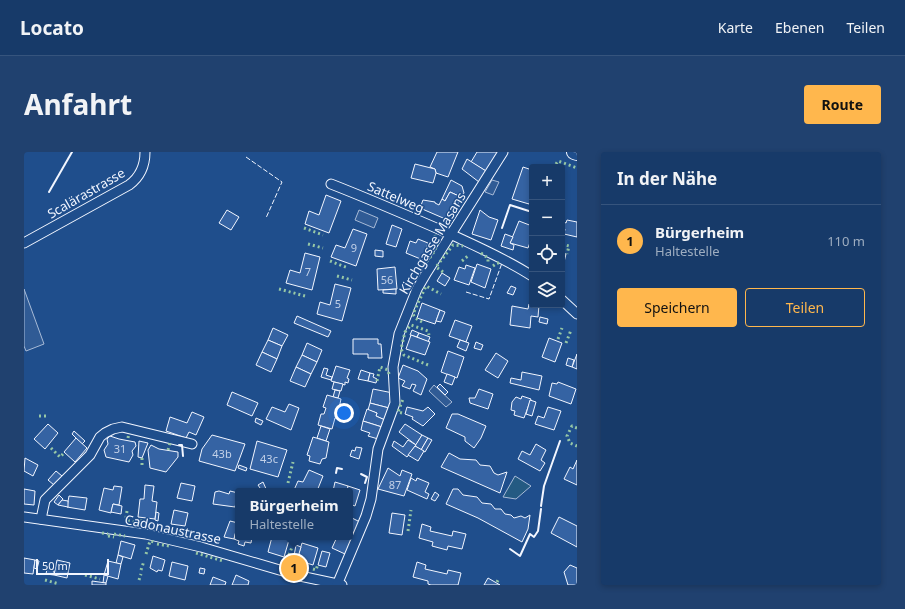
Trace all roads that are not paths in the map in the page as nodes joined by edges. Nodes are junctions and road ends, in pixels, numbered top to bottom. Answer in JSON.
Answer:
{"nodes":[{"id":1,"x":145,"y":152,"type":"edge"},
{"id":2,"x":503,"y":152,"type":"edge"},
{"id":3,"x":574,"y":152,"type":"edge"},
{"id":4,"x":577,"y":153,"type":"edge"},
{"id":5,"x":332,"y":184,"type":"dead end"},
{"id":6,"x":450,"y":234,"type":"junction"},
{"id":7,"x":24,"y":243,"type":"edge"},
{"id":8,"x":529,"y":274,"type":"edge"},
{"id":9,"x":565,"y":303,"type":"edge"},
{"id":10,"x":577,"y":314,"type":"edge"},
{"id":11,"x":192,"y":444,"type":"dead end"},
{"id":12,"x":24,"y":517,"type":"edge"},
{"id":13,"x":41,"y":519,"type":"junction"},
{"id":14,"x":340,"y":585,"type":"edge"}],
"edges":[{"from":1,"to":7,"type":"street","name":"Scalärastrasse"},
{"from":2,"to":6,"type":"street","name":"Kirchgasse Masans"},
{"from":3,"to":4,"type":"main road"},
{"from":5,"to":6,"type":"street","name":"Sattelweg"},
{"from":6,"to":8,"type":"street","name":"Sattelweg"},
{"from":6,"to":14,"type":"street","name":"Kirchgasse Masans"},
{"from":9,"to":10,"type":"street"},
{"from":11,"to":13,"type":"street"},
{"from":12,"to":13,"type":"street","name":"Cadonaustrasse"},
{"from":13,"to":14,"type":"street","name":"Cadonaustrasse"}]}
